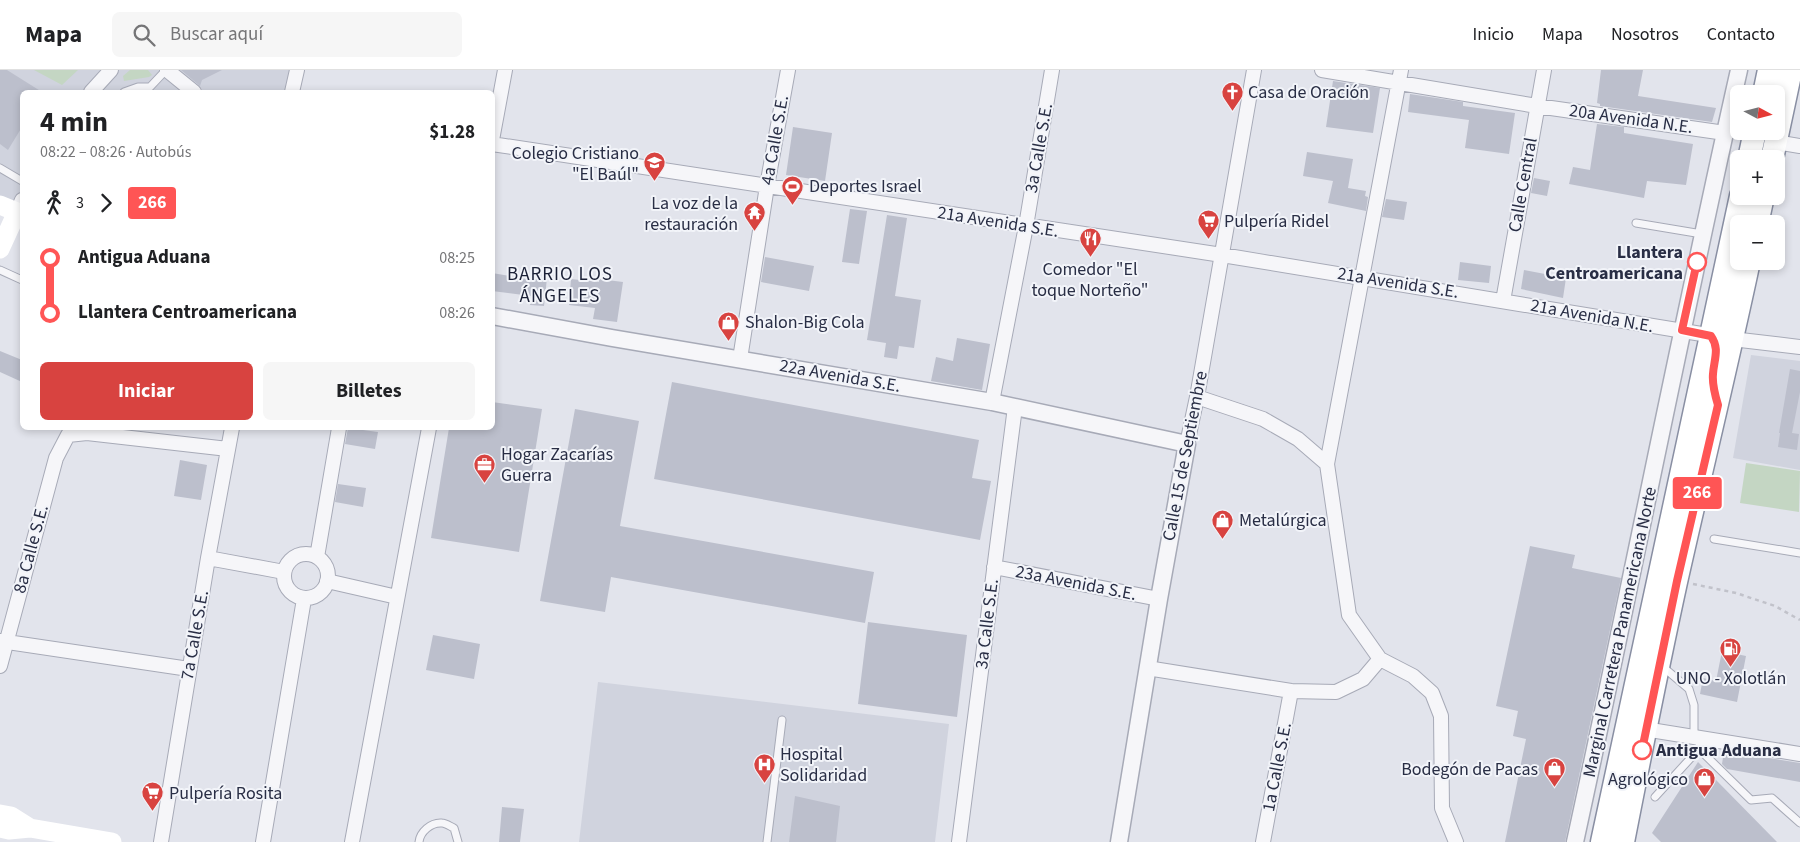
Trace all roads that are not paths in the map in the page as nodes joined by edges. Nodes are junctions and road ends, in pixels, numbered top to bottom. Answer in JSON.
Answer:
{"nodes":[{"id":1,"x":112,"y":70,"type":"edge"},
{"id":2,"x":167,"y":70,"type":"edge"},
{"id":3,"x":297,"y":70,"type":"edge"},
{"id":4,"x":505,"y":70,"type":"edge"},
{"id":5,"x":788,"y":70,"type":"edge"},
{"id":6,"x":1052,"y":70,"type":"edge"},
{"id":7,"x":1254,"y":70,"type":"edge"},
{"id":8,"x":1322,"y":70,"type":"edge"},
{"id":9,"x":1544,"y":70,"type":"edge"},
{"id":10,"x":1739,"y":70,"type":"edge"},
{"id":11,"x":1769,"y":70,"type":"edge"},
{"id":12,"x":1791,"y":70,"type":"edge"},
{"id":13,"x":1400,"y":76,"type":"edge"},
{"id":14,"x":1766,"y":85,"type":"edge"},
{"id":15,"x":97,"y":90,"type":"edge"},
{"id":16,"x":131,"y":90,"type":"edge"},
{"id":17,"x":192,"y":90,"type":"edge"},
{"id":18,"x":292,"y":90,"type":"edge"},
{"id":19,"x":1537,"y":106,"type":"junction"},
{"id":20,"x":495,"y":124,"type":"edge"},
{"id":21,"x":1725,"y":133,"type":"junction"},
{"id":22,"x":495,"y":144,"type":"edge"},
{"id":23,"x":1800,"y":146,"type":"edge"},
{"id":24,"x":1774,"y":150,"type":"edge"},
{"id":25,"x":1779,"y":150,"type":"edge"},
{"id":26,"x":0,"y":168,"type":"edge"},
{"id":27,"x":20,"y":180,"type":"edge"},
{"id":28,"x":767,"y":186,"type":"junction"},
{"id":29,"x":1739,"y":205,"type":"edge"},
{"id":30,"x":15,"y":208,"type":"edge"},
{"id":31,"x":1636,"y":223,"type":"dead end"},
{"id":32,"x":1026,"y":226,"type":"junction"},
{"id":33,"x":1703,"y":234,"type":"junction"},
{"id":34,"x":0,"y":249,"type":"edge"},
{"id":35,"x":1222,"y":254,"type":"junction"},
{"id":36,"x":0,"y":270,"type":"edge"},
{"id":37,"x":1746,"y":270,"type":"edge"},
{"id":38,"x":1362,"y":278,"type":"junction"},
{"id":39,"x":20,"y":279,"type":"edge"},
{"id":40,"x":1503,"y":300,"type":"junction"},
{"id":41,"x":495,"y":317,"type":"edge"},
{"id":42,"x":1682,"y":330,"type":"junction"},
{"id":43,"x":1722,"y":337,"type":"junction"},
{"id":44,"x":1800,"y":347,"type":"edge"},
{"id":45,"x":740,"y":359,"type":"junction"},
{"id":46,"x":1197,"y":397,"type":"junction"},
{"id":47,"x":992,"y":402,"type":"junction"},
{"id":48,"x":1015,"y":407,"type":"junction"},
{"id":49,"x":232,"y":430,"type":"edge"},
{"id":50,"x":338,"y":430,"type":"edge"},
{"id":51,"x":429,"y":430,"type":"edge"},
{"id":52,"x":1187,"y":444,"type":"junction"},
{"id":53,"x":228,"y":449,"type":"junction"},
{"id":54,"x":1326,"y":464,"type":"junction"},
{"id":55,"x":1714,"y":539,"type":"dead end"},
{"id":56,"x":1800,"y":553,"type":"edge"},
{"id":57,"x":208,"y":558,"type":"junction"},
{"id":58,"x":317,"y":558,"type":"junction"},
{"id":59,"x":994,"y":567,"type":"junction"},
{"id":60,"x":284,"y":572,"type":"junction"},
{"id":61,"x":327,"y":581,"type":"junction"},
{"id":62,"x":397,"y":597,"type":"junction"},
{"id":63,"x":304,"y":599,"type":"junction"},
{"id":64,"x":1159,"y":599,"type":"junction"},
{"id":65,"x":3,"y":641,"type":"edge"},
{"id":66,"x":1380,"y":659,"type":"junction"},
{"id":67,"x":1659,"y":664,"type":"junction"},
{"id":68,"x":0,"y":666,"type":"edge"},
{"id":69,"x":1147,"y":668,"type":"junction"},
{"id":70,"x":190,"y":669,"type":"junction"},
{"id":71,"x":1291,"y":692,"type":"junction"},
{"id":72,"x":782,"y":720,"type":"dead end"},
{"id":73,"x":1636,"y":727,"type":"junction"},
{"id":74,"x":1698,"y":741,"type":"junction"},
{"id":75,"x":1800,"y":754,"type":"edge"},
{"id":76,"x":1655,"y":797,"type":"dead end"},
{"id":77,"x":0,"y":814,"type":"edge"},
{"id":78,"x":1800,"y":823,"type":"edge"},
{"id":79,"x":0,"y":828,"type":"edge"},
{"id":80,"x":30,"y":828,"type":"junction"},
{"id":81,"x":112,"y":842,"type":"edge"},
{"id":82,"x":161,"y":842,"type":"edge"},
{"id":83,"x":262,"y":842,"type":"edge"},
{"id":84,"x":352,"y":842,"type":"edge"},
{"id":85,"x":419,"y":842,"type":"edge"},
{"id":86,"x":458,"y":842,"type":"edge"},
{"id":87,"x":767,"y":842,"type":"edge"},
{"id":88,"x":959,"y":842,"type":"edge"},
{"id":89,"x":1118,"y":842,"type":"edge"},
{"id":90,"x":1263,"y":842,"type":"edge"},
{"id":91,"x":1456,"y":842,"type":"edge"},
{"id":92,"x":1575,"y":842,"type":"edge"},
{"id":93,"x":1590,"y":842,"type":"edge"},
{"id":94,"x":1602,"y":842,"type":"edge"},
{"id":95,"x":1623,"y":842,"type":"edge"}],
"edges":[{"from":1,"to":15,"type":"street"},
{"from":2,"to":16,"type":"lane"},
{"from":2,"to":17,"type":"street"},
{"from":3,"to":18,"type":"street"},
{"from":4,"to":20,"type":"street"},
{"from":5,"to":28,"type":"street","name":"4a Calle S.E."},
{"from":6,"to":32,"type":"street","name":"3a Calle S.E."},
{"from":7,"to":35,"type":"street","name":"Calle 15 de Septiembre"},
{"from":8,"to":13,"type":"street","name":"20a Avenida N.E."},
{"from":9,"to":19,"type":"street","name":"Calle Central"},
{"from":10,"to":21,"type":"street","name":"Marginal Carretera Panamericana Norte"},
{"from":11,"to":14,"type":"highway"},
{"from":12,"to":24,"type":"highway"},
{"from":13,"to":19,"type":"street","name":"20a Avenida N.E."},
{"from":13,"to":38,"type":"street"},
{"from":19,"to":21,"type":"street","name":"20a Avenida N.E."},
{"from":19,"to":40,"type":"street","name":"Calle Central"},
{"from":21,"to":33,"type":"street","name":"Marginal Carretera Panamericana Norte"},
{"from":22,"to":28,"type":"street","name":"21a Avenida S.E."},
{"from":23,"to":25,"type":"street"},
{"from":26,"to":27,"type":"lane"},
{"from":28,"to":32,"type":"street","name":"21a Avenida S.E."},
{"from":28,"to":45,"type":"street","name":"4a Calle S.E."},
{"from":29,"to":43,"type":"highway"},
{"from":30,"to":34,"type":"main road"},
{"from":31,"to":33,"type":"lane"},
{"from":32,"to":35,"type":"street","name":"21a Avenida S.E."},
{"from":32,"to":47,"type":"street","name":"3a Calle S.E."},
{"from":33,"to":42,"type":"street","name":"Marginal Carretera Panamericana Norte"},
{"from":35,"to":38,"type":"street","name":"21a Avenida S.E."},
{"from":35,"to":46,"type":"street","name":"Calle 15 de Septiembre"},
{"from":36,"to":39,"type":"lane"},
{"from":37,"to":43,"type":"highway"},
{"from":38,"to":40,"type":"street","name":"21a Avenida S.E."},
{"from":38,"to":54,"type":"street"},
{"from":40,"to":42,"type":"street","name":"21a Avenida N.E."},
{"from":41,"to":45,"type":"street","name":"22a Avenida S.E."},
{"from":42,"to":43,"type":"street","name":"21a Avenida N.E."},
{"from":42,"to":92,"type":"street","name":"Marginal Carretera Panamericana Norte"},
{"from":43,"to":44,"type":"street","name":"21a Avenida N.E."},
{"from":43,"to":67,"type":"highway"},
{"from":43,"to":73,"type":"highway"},
{"from":45,"to":47,"type":"street","name":"22a Avenida S.E."},
{"from":46,"to":52,"type":"street","name":"Calle 15 de Septiembre"},
{"from":46,"to":54,"type":"street"},
{"from":47,"to":48,"type":"street","name":"22a Avenida S.E."},
{"from":48,"to":52,"type":"street","name":"22a Avenida S.E."},
{"from":48,"to":59,"type":"street","name":"3a Calle S.E."},
{"from":49,"to":53,"type":"street","name":"7a Calle S.E."},
{"from":50,"to":58,"type":"street"},
{"from":51,"to":62,"type":"street"},
{"from":52,"to":64,"type":"street","name":"Calle 15 de Septiembre"},
{"from":53,"to":57,"type":"street","name":"7a Calle S.E."},
{"from":53,"to":65,"type":"street","name":"8a Calle S.E."},
{"from":54,"to":66,"type":"street"},
{"from":55,"to":56,"type":"lane"},
{"from":57,"to":60,"type":"street"},
{"from":57,"to":70,"type":"street","name":"7a Calle S.E."},
{"from":58,"to":60,"type":"street"},
{"from":58,"to":61,"type":"street"},
{"from":59,"to":64,"type":"street","name":"23a Avenida S.E."},
{"from":59,"to":88,"type":"street","name":"3a Calle S.E."},
{"from":60,"to":63,"type":"street"},
{"from":61,"to":62,"type":"street"},
{"from":61,"to":63,"type":"street"},
{"from":62,"to":84,"type":"street"},
{"from":63,"to":83,"type":"street"},
{"from":64,"to":69,"type":"street","name":"Calle 15 de Septiembre"},
{"from":65,"to":68,"type":"street","name":"8a Calle S.E."},
{"from":65,"to":70,"type":"street"},
{"from":66,"to":71,"type":"street"},
{"from":66,"to":91,"type":"street"},
{"from":67,"to":73,"type":"highway"},
{"from":67,"to":74,"type":"lane"},
{"from":69,"to":71,"type":"street"},
{"from":69,"to":89,"type":"street","name":"Calle 15 de Septiembre"},
{"from":70,"to":82,"type":"street","name":"7a Calle S.E."},
{"from":71,"to":90,"type":"street","name":"1a Calle S.E."},
{"from":72,"to":87,"type":"lane"},
{"from":73,"to":74,"type":"street"},
{"from":73,"to":93,"type":"highway"},
{"from":73,"to":94,"type":"highway"},
{"from":73,"to":95,"type":"highway"},
{"from":74,"to":75,"type":"street"},
{"from":74,"to":76,"type":"lane"},
{"from":74,"to":78,"type":"lane"},
{"from":77,"to":80,"type":"main road"},
{"from":79,"to":80,"type":"main road"},
{"from":80,"to":81,"type":"main road"},
{"from":85,"to":86,"type":"lane"}]}
